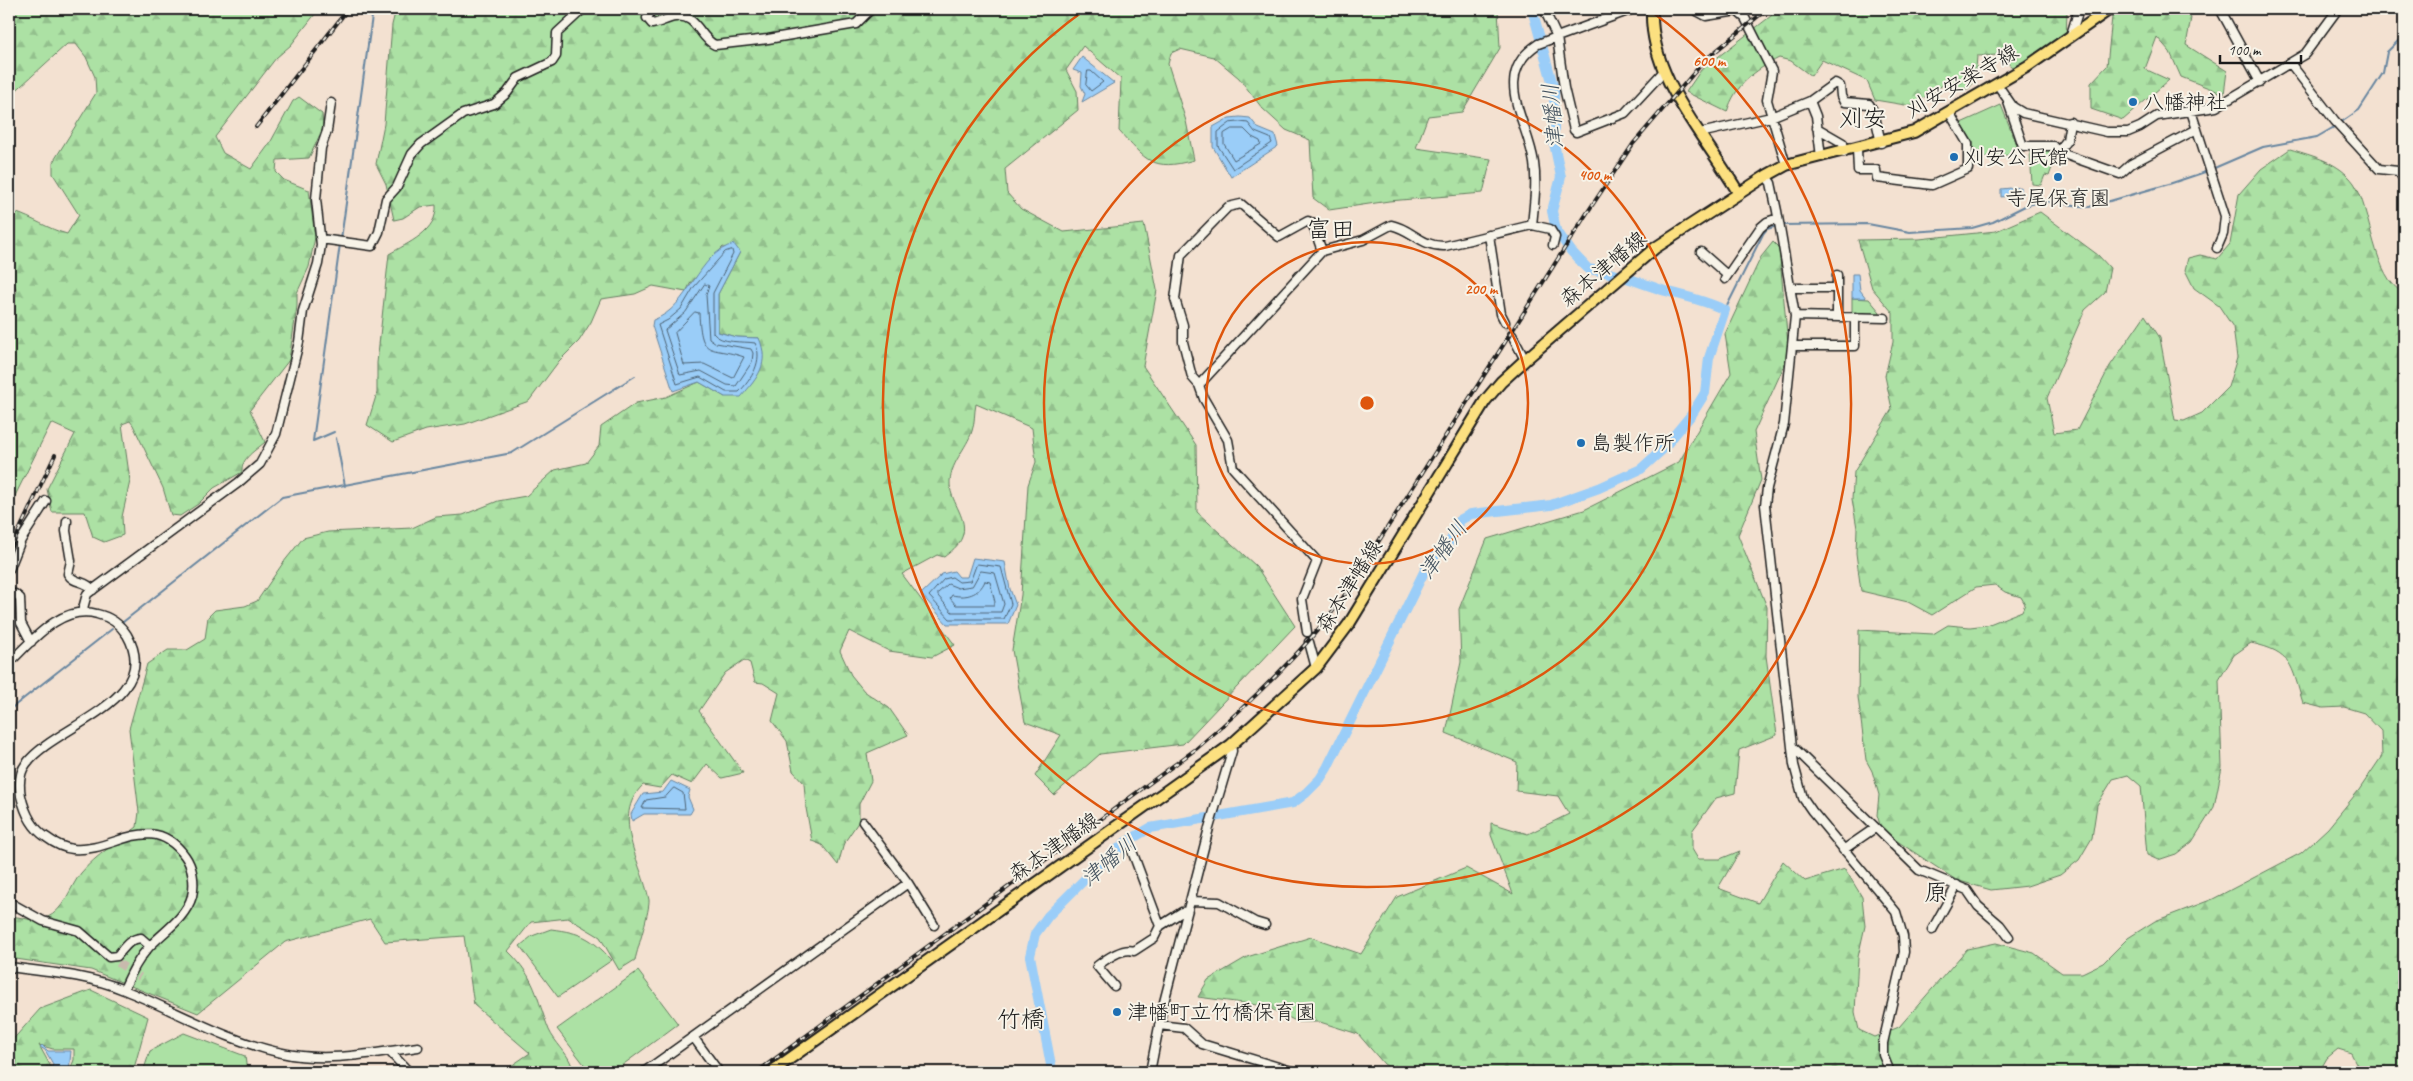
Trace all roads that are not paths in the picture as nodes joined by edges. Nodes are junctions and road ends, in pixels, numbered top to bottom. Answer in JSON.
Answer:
{"nodes":[{"id":1,"x":583,"y":9,"type":"edge"},
{"id":2,"x":652,"y":9,"type":"edge"},
{"id":3,"x":871,"y":9,"type":"edge"},
{"id":4,"x":1544,"y":9,"type":"edge"},
{"id":5,"x":1633,"y":9,"type":"edge"},
{"id":6,"x":1652,"y":9,"type":"edge"},
{"id":7,"x":1693,"y":9,"type":"edge"},
{"id":8,"x":2079,"y":9,"type":"edge"},
{"id":9,"x":2110,"y":9,"type":"edge"},
{"id":10,"x":2220,"y":9,"type":"edge"},
{"id":11,"x":2338,"y":9,"type":"edge"},
{"id":12,"x":1554,"y":38,"type":"junction"},
{"id":13,"x":2070,"y":38,"type":"junction"},
{"id":14,"x":2290,"y":63,"type":"junction"},
{"id":15,"x":1664,"y":71,"type":"junction"},
{"id":16,"x":2260,"y":82,"type":"junction"},
{"id":17,"x":1997,"y":84,"type":"junction"},
{"id":18,"x":1810,"y":101,"type":"junction"},
{"id":19,"x":2008,"y":102,"type":"junction"},
{"id":20,"x":331,"y":103,"type":"dead end"},
{"id":21,"x":2191,"y":111,"type":"junction"},
{"id":22,"x":1949,"y":112,"type":"junction"},
{"id":23,"x":1771,"y":118,"type":"junction"},
{"id":24,"x":2070,"y":122,"type":"junction"},
{"id":25,"x":1817,"y":128,"type":"junction"},
{"id":26,"x":2197,"y":129,"type":"junction"},
{"id":27,"x":1700,"y":133,"type":"junction"},
{"id":28,"x":1881,"y":143,"type":"junction"},
{"id":29,"x":1857,"y":149,"type":"junction"},
{"id":30,"x":1844,"y":152,"type":"junction"},
{"id":31,"x":2058,"y":152,"type":"junction"},
{"id":32,"x":1820,"y":157,"type":"junction"},
{"id":33,"x":1786,"y":166,"type":"junction"},
{"id":34,"x":1766,"y":176,"type":"junction"},
{"id":35,"x":2404,"y":179,"type":"edge"},
{"id":36,"x":1739,"y":194,"type":"junction"},
{"id":37,"x":1779,"y":223,"type":"junction"},
{"id":38,"x":1532,"y":225,"type":"junction"},
{"id":39,"x":1488,"y":235,"type":"junction"},
{"id":40,"x":321,"y":239,"type":"junction"},
{"id":41,"x":1553,"y":245,"type":"dead end"},
{"id":42,"x":2217,"y":248,"type":"dead end"},
{"id":43,"x":1322,"y":251,"type":"junction"},
{"id":44,"x":1701,"y":252,"type":"dead end"},
{"id":45,"x":1837,"y":275,"type":"dead end"},
{"id":46,"x":1790,"y":288,"type":"junction"},
{"id":47,"x":1837,"y":288,"type":"junction"},
{"id":48,"x":1795,"y":316,"type":"junction"},
{"id":49,"x":1837,"y":317,"type":"junction"},
{"id":50,"x":1855,"y":317,"type":"junction"},
{"id":51,"x":1886,"y":318,"type":"dead end"},
{"id":52,"x":1506,"y":322,"type":"tunnel mouth"},
{"id":53,"x":1512,"y":335,"type":"tunnel mouth"},
{"id":54,"x":1792,"y":346,"type":"junction"},
{"id":55,"x":1525,"y":360,"type":"junction"},
{"id":56,"x":1199,"y":386,"type":"junction"},
{"id":57,"x":46,"y":500,"type":"dead end"},
{"id":58,"x":67,"y":520,"type":"dead end"},
{"id":59,"x":9,"y":570,"type":"edge"},
{"id":60,"x":93,"y":590,"type":"junction"},
{"id":61,"x":9,"y":594,"type":"edge"},
{"id":62,"x":82,"y":612,"type":"junction"},
{"id":63,"x":1307,"y":632,"type":"dead end"},
{"id":64,"x":31,"y":642,"type":"junction"},
{"id":65,"x":1309,"y":642,"type":"dead end"},
{"id":66,"x":9,"y":663,"type":"edge"},
{"id":67,"x":1316,"y":668,"type":"junction"},
{"id":68,"x":1231,"y":744,"type":"junction"},
{"id":69,"x":1792,"y":746,"type":"junction"},
{"id":70,"x":863,"y":822,"type":"dead end"},
{"id":71,"x":1875,"y":828,"type":"junction"},
{"id":72,"x":1843,"y":850,"type":"junction"},
{"id":73,"x":1132,"y":851,"type":"dead end"},
{"id":74,"x":908,"y":883,"type":"junction"},
{"id":75,"x":1957,"y":885,"type":"junction"},
{"id":76,"x":1190,"y":900,"type":"junction"},
{"id":77,"x":9,"y":902,"type":"edge"},
{"id":78,"x":1187,"y":912,"type":"junction"},
{"id":79,"x":934,"y":925,"type":"dead end"},
{"id":80,"x":1265,"y":925,"type":"dead end"},
{"id":81,"x":1160,"y":926,"type":"junction"},
{"id":82,"x":1932,"y":930,"type":"dead end"},
{"id":83,"x":2009,"y":936,"type":"dead end"},
{"id":84,"x":150,"y":946,"type":"junction"},
{"id":85,"x":9,"y":967,"type":"edge"},
{"id":86,"x":1114,"y":986,"type":"dead end"},
{"id":87,"x":124,"y":989,"type":"junction"},
{"id":88,"x":1159,"y":1025,"type":"junction"},
{"id":89,"x":694,"y":1038,"type":"junction"},
{"id":90,"x":418,"y":1047,"type":"dead end"},
{"id":91,"x":389,"y":1051,"type":"junction"},
{"id":92,"x":409,"y":1072,"type":"edge"},
{"id":93,"x":644,"y":1072,"type":"edge"},
{"id":94,"x":718,"y":1072,"type":"edge"},
{"id":95,"x":771,"y":1072,"type":"edge"},
{"id":96,"x":1150,"y":1072,"type":"edge"},
{"id":97,"x":1296,"y":1072,"type":"edge"},
{"id":98,"x":1890,"y":1072,"type":"edge"}],
"edges":[{"from":1,"to":40,"type":"street"},
{"from":2,"to":3,"type":"street"},
{"from":4,"to":12,"type":"street"},
{"from":5,"to":12,"type":"street"},
{"from":6,"to":15,"type":"main road"},
{"from":7,"to":23,"type":"street"},
{"from":8,"to":13,"type":"street"},
{"from":9,"to":13,"type":"main road","name":"刈安安楽寺線"},
{"from":10,"to":16,"type":"street"},
{"from":11,"to":14,"type":"street"},
{"from":12,"to":15,"type":"street"},
{"from":12,"to":38,"type":"street"},
{"from":13,"to":17,"type":"main road","name":"刈安安楽寺線"},
{"from":14,"to":16,"type":"street"},
{"from":14,"to":35,"type":"street"},
{"from":15,"to":27,"type":"main road"},
{"from":16,"to":21,"type":"street"},
{"from":17,"to":19,"type":"street"},
{"from":17,"to":22,"type":"main road","name":"刈安安楽寺線"},
{"from":18,"to":23,"type":"street"},
{"from":18,"to":25,"type":"street"},
{"from":18,"to":28,"type":"street"},
{"from":19,"to":24,"type":"street"},
{"from":19,"to":31,"type":"street"},
{"from":20,"to":40,"type":"street"},
{"from":21,"to":24,"type":"street"},
{"from":21,"to":26,"type":"street"},
{"from":22,"to":28,"type":"main road","name":"刈安安楽寺線"},
{"from":22,"to":29,"type":"street"},
{"from":23,"to":27,"type":"street"},
{"from":23,"to":33,"type":"street"},
{"from":24,"to":31,"type":"street"},
{"from":25,"to":30,"type":"street"},
{"from":25,"to":32,"type":"street"},
{"from":26,"to":31,"type":"street"},
{"from":26,"to":42,"type":"street"},
{"from":27,"to":36,"type":"main road"},
{"from":28,"to":29,"type":"main road","name":"刈安安楽寺線"},
{"from":29,"to":30,"type":"main road","name":"刈安安楽寺線"},
{"from":30,"to":32,"type":"main road","name":"刈安安楽寺線"},
{"from":32,"to":33,"type":"main road","name":"刈安安楽寺線"},
{"from":33,"to":34,"type":"main road","name":"刈安安楽寺線"},
{"from":34,"to":36,"type":"main road","name":"刈安安楽寺線"},
{"from":34,"to":37,"type":"street"},
{"from":36,"to":55,"type":"main road","name":"森本津幡線"},
{"from":37,"to":44,"type":"street"},
{"from":37,"to":46,"type":"street"},
{"from":38,"to":39,"type":"street"},
{"from":38,"to":41,"type":"street"},
{"from":39,"to":43,"type":"street"},
{"from":39,"to":52,"type":"street"},
{"from":40,"to":60,"type":"street"},
{"from":43,"to":56,"type":"street"},
{"from":43,"to":56,"type":"street"},
{"from":45,"to":47,"type":"street"},
{"from":46,"to":47,"type":"street"},
{"from":46,"to":48,"type":"street"},
{"from":47,"to":49,"type":"street"},
{"from":48,"to":49,"type":"street"},
{"from":48,"to":54,"type":"street"},
{"from":49,"to":50,"type":"street"},
{"from":50,"to":51,"type":"street"},
{"from":50,"to":54,"type":"street"},
{"from":53,"to":55,"type":"street"},
{"from":54,"to":69,"type":"street"},
{"from":55,"to":67,"type":"main road","name":"森本津幡線"},
{"from":56,"to":63,"type":"street"},
{"from":57,"to":59,"type":"street"},
{"from":58,"to":60,"type":"street"},
{"from":60,"to":62,"type":"street"},
{"from":61,"to":64,"type":"street"},
{"from":62,"to":64,"type":"street"},
{"from":62,"to":84,"type":"street"},
{"from":64,"to":66,"type":"street"},
{"from":65,"to":67,"type":"street"},
{"from":67,"to":68,"type":"main road","name":"森本津幡線"},
{"from":68,"to":76,"type":"street"},
{"from":68,"to":95,"type":"main road","name":"森本津幡線"},
{"from":69,"to":71,"type":"street"},
{"from":69,"to":72,"type":"street"},
{"from":70,"to":74,"type":"street"},
{"from":71,"to":72,"type":"street"},
{"from":71,"to":75,"type":"street"},
{"from":72,"to":98,"type":"street"},
{"from":73,"to":81,"type":"street"},
{"from":74,"to":79,"type":"street"},
{"from":74,"to":89,"type":"street"},
{"from":75,"to":82,"type":"street"},
{"from":75,"to":83,"type":"street"},
{"from":76,"to":78,"type":"street"},
{"from":76,"to":80,"type":"street"},
{"from":77,"to":84,"type":"street"},
{"from":78,"to":81,"type":"street"},
{"from":78,"to":88,"type":"street"},
{"from":81,"to":86,"type":"street"},
{"from":84,"to":87,"type":"street"},
{"from":85,"to":87,"type":"street"},
{"from":87,"to":91,"type":"street"},
{"from":88,"to":96,"type":"street"},
{"from":88,"to":97,"type":"street"},
{"from":89,"to":93,"type":"street"},
{"from":89,"to":94,"type":"street"},
{"from":90,"to":91,"type":"street"},
{"from":91,"to":92,"type":"street"}]}
